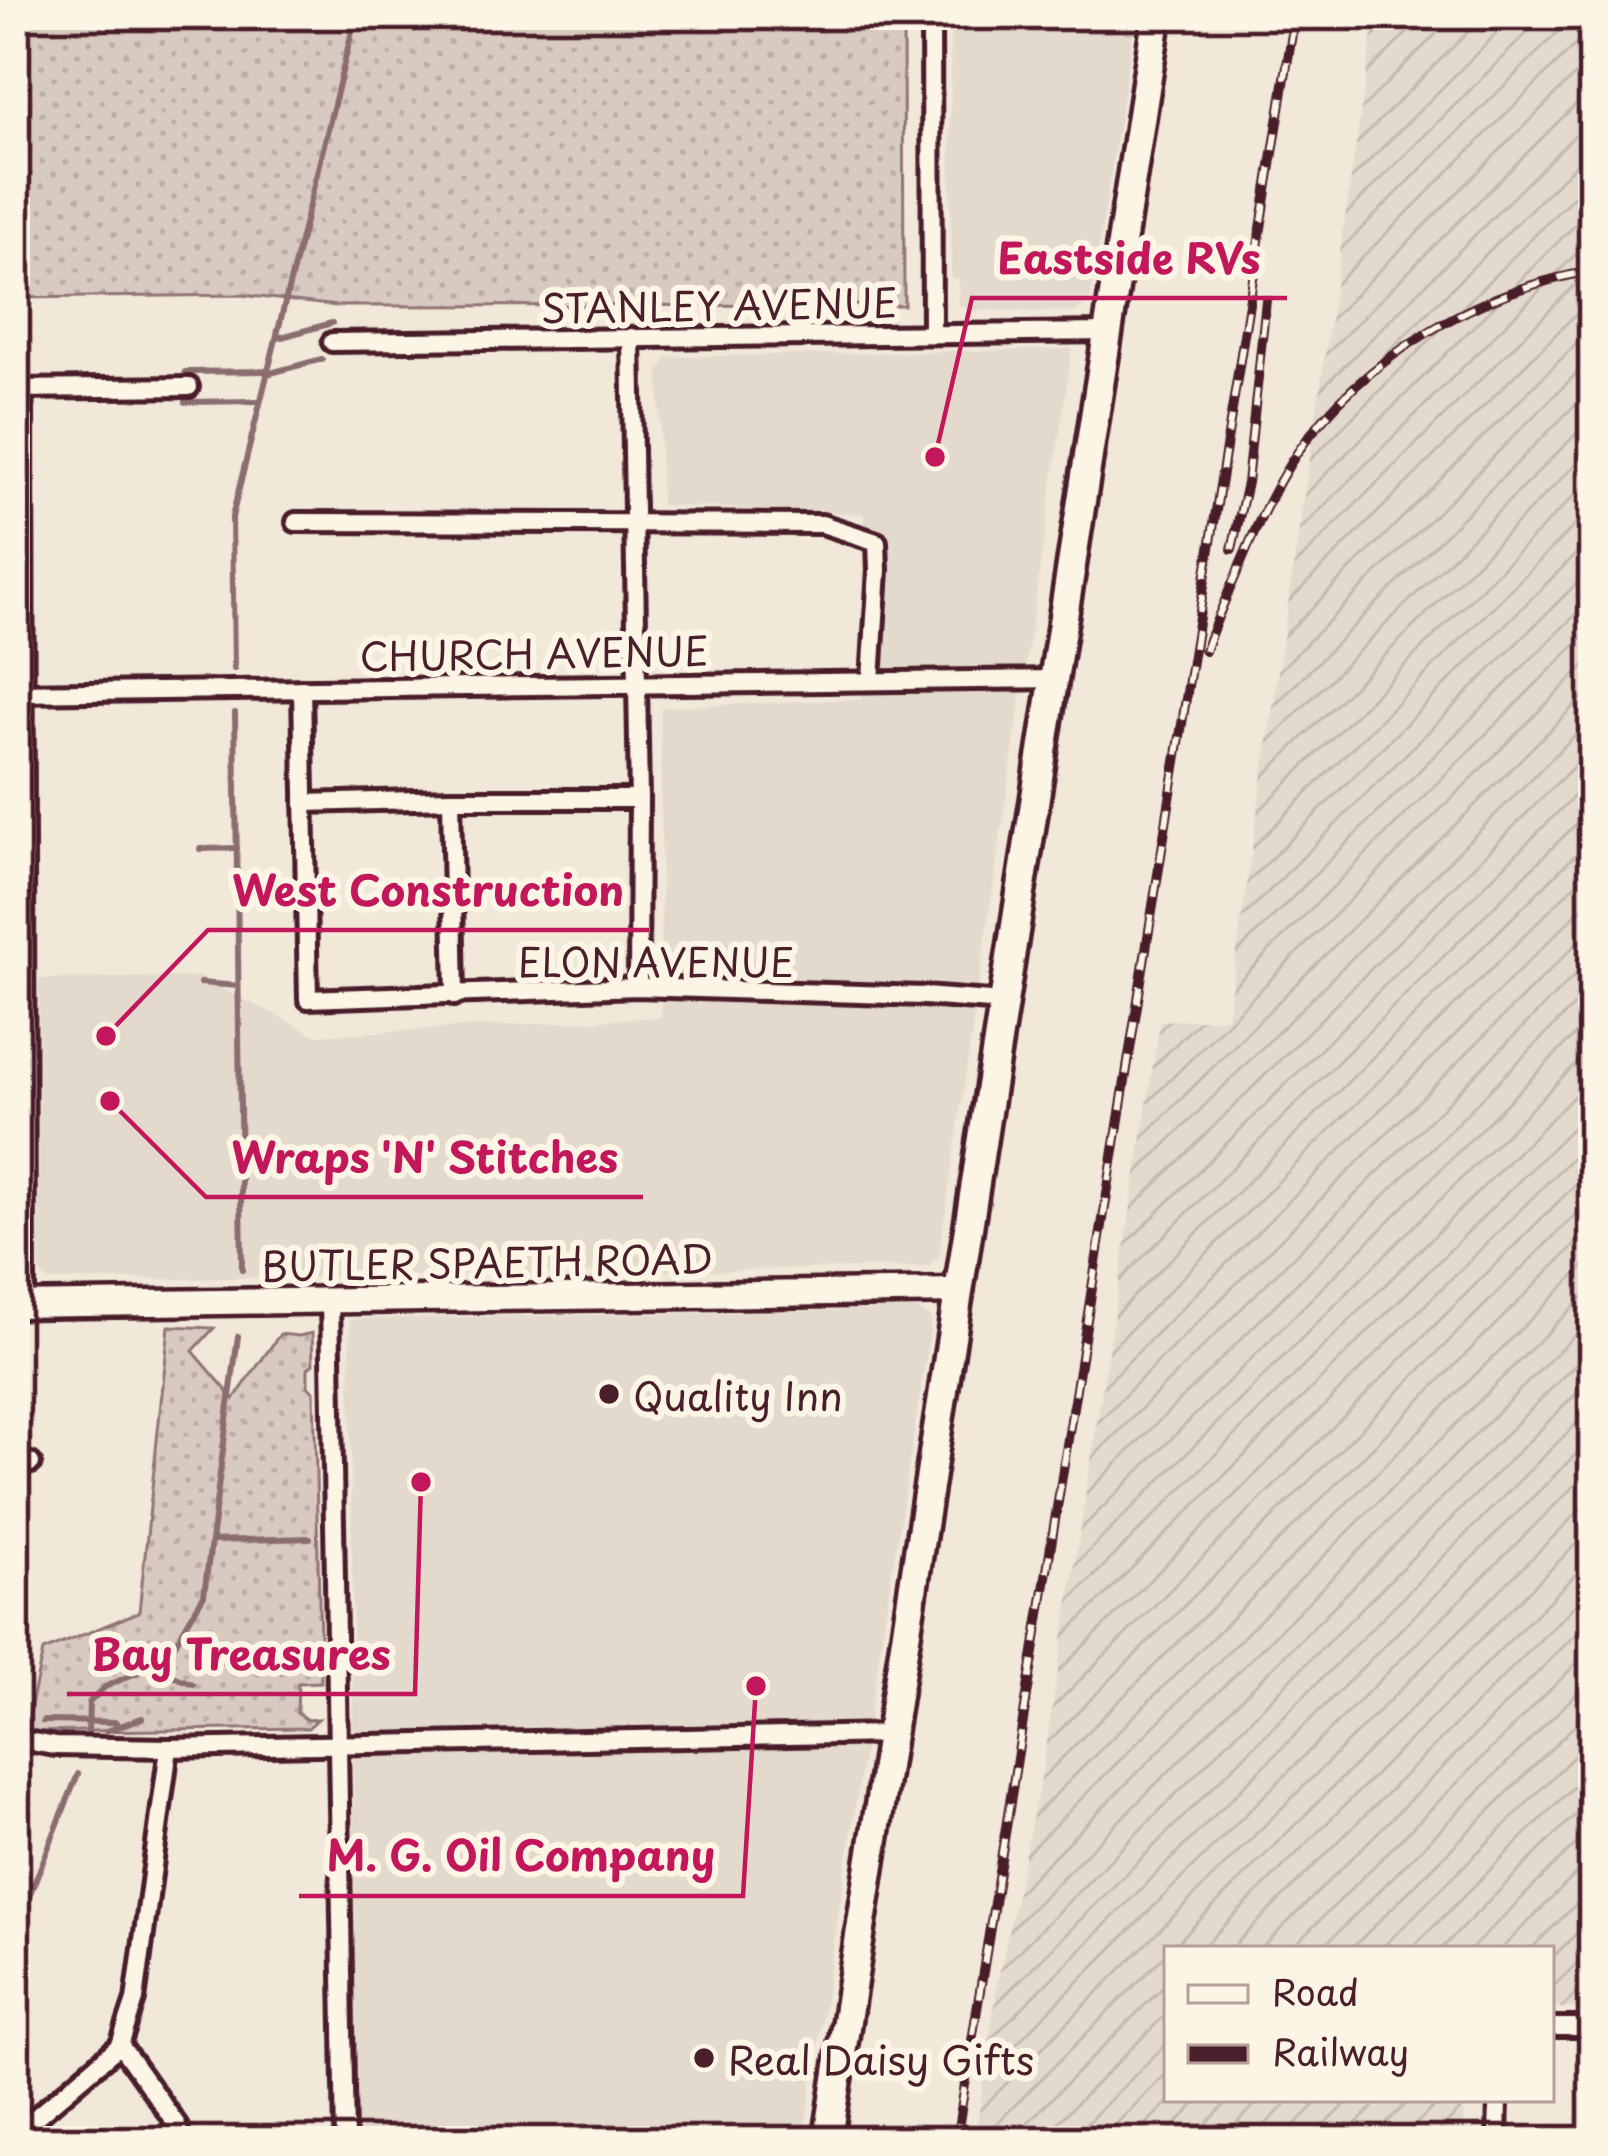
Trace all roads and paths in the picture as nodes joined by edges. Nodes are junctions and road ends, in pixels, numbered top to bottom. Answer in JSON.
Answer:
{"nodes":[{"id":1,"x":931,"y":15,"type":"edge"},
{"id":2,"x":1157,"y":15,"type":"edge"},
{"id":3,"x":1108,"y":332,"type":"junction"},
{"id":4,"x":932,"y":334,"type":"junction"},
{"id":5,"x":632,"y":337,"type":"junction"},
{"id":6,"x":332,"y":342,"type":"dead end"},
{"id":7,"x":189,"y":387,"type":"dead end"},
{"id":8,"x":19,"y":389,"type":"edge"},
{"id":9,"x":296,"y":522,"type":"dead end"},
{"id":10,"x":635,"y":524,"type":"junction"},
{"id":11,"x":1054,"y":679,"type":"junction"},
{"id":12,"x":871,"y":680,"type":"junction"},
{"id":13,"x":636,"y":684,"type":"junction"},
{"id":14,"x":302,"y":689,"type":"junction"},
{"id":15,"x":20,"y":693,"type":"edge"},
{"id":16,"x":451,"y":799,"type":"junction"},
{"id":17,"x":639,"y":800,"type":"junction"},
{"id":18,"x":304,"y":802,"type":"junction"},
{"id":19,"x":638,"y":987,"type":"junction"},
{"id":20,"x":455,"y":996,"type":"junction"},
{"id":21,"x":1003,"y":1002,"type":"junction"},
{"id":22,"x":960,"y":1291,"type":"junction"},
{"id":23,"x":330,"y":1300,"type":"junction"},
{"id":24,"x":20,"y":1305,"type":"edge"},
{"id":25,"x":889,"y":1734,"type":"junction"},
{"id":26,"x":15,"y":1739,"type":"edge"},
{"id":27,"x":338,"y":1744,"type":"junction"},
{"id":28,"x":169,"y":1748,"type":"junction"},
{"id":29,"x":1554,"y":2027,"type":"edge"},
{"id":30,"x":1593,"y":2027,"type":"edge"},
{"id":31,"x":120,"y":2045,"type":"junction"},
{"id":32,"x":1498,"y":2102,"type":"edge"},
{"id":33,"x":15,"y":2135,"type":"edge"},
{"id":34,"x":182,"y":2141,"type":"edge"},
{"id":35,"x":345,"y":2141,"type":"edge"},
{"id":36,"x":828,"y":2141,"type":"edge"},
{"id":37,"x":1497,"y":2141,"type":"edge"}],
"edges":[{"from":1,"to":4,"type":"street"},
{"from":2,"to":3,"type":"main road"},
{"from":3,"to":4,"type":"street","name":"STANLEY AVENUE"},
{"from":3,"to":11,"type":"main road"},
{"from":4,"to":5,"type":"street","name":"STANLEY AVENUE"},
{"from":5,"to":6,"type":"street","name":"STANLEY AVENUE"},
{"from":5,"to":10,"type":"street"},
{"from":7,"to":8,"type":"street"},
{"from":8,"to":15,"type":"street"},
{"from":9,"to":10,"type":"street"},
{"from":10,"to":12,"type":"street"},
{"from":10,"to":13,"type":"street"},
{"from":11,"to":12,"type":"street","name":"CHURCH AVENUE"},
{"from":11,"to":21,"type":"main road"},
{"from":12,"to":13,"type":"street","name":"CHURCH AVENUE"},
{"from":13,"to":14,"type":"street","name":"CHURCH AVENUE"},
{"from":13,"to":17,"type":"street"},
{"from":14,"to":15,"type":"street","name":"CHURCH AVENUE"},
{"from":14,"to":18,"type":"street"},
{"from":15,"to":24,"type":"street"},
{"from":16,"to":17,"type":"street"},
{"from":16,"to":18,"type":"street"},
{"from":16,"to":20,"type":"street"},
{"from":17,"to":19,"type":"street"},
{"from":18,"to":20,"type":"street","name":"ELON AVENUE"},
{"from":19,"to":20,"type":"street","name":"ELON AVENUE"},
{"from":19,"to":21,"type":"street","name":"ELON AVENUE"},
{"from":21,"to":22,"type":"main road"},
{"from":22,"to":23,"type":"main road","name":"BUTLER SPAETH ROAD"},
{"from":22,"to":25,"type":"main road"},
{"from":23,"to":24,"type":"main road","name":"BUTLER SPAETH ROAD"},
{"from":23,"to":27,"type":"street"},
{"from":25,"to":27,"type":"street"},
{"from":25,"to":36,"type":"main road"},
{"from":26,"to":28,"type":"street"},
{"from":27,"to":28,"type":"street"},
{"from":27,"to":35,"type":"street"},
{"from":28,"to":31,"type":"street"},
{"from":29,"to":30,"type":"street"},
{"from":31,"to":33,"type":"street"},
{"from":31,"to":34,"type":"street"},
{"from":32,"to":37,"type":"street"}]}
